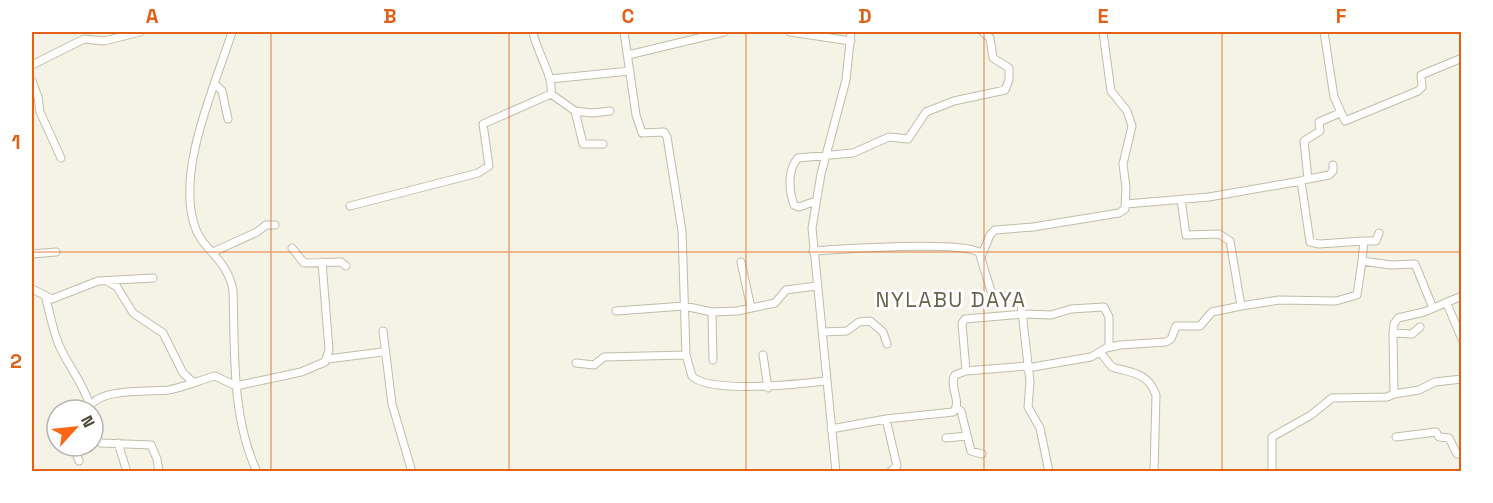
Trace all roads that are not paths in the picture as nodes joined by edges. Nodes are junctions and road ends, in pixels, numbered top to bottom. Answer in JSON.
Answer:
{"nodes":[{"id":1,"x":140,"y":32,"type":"edge"},
{"id":2,"x":232,"y":32,"type":"edge"},
{"id":3,"x":533,"y":32,"type":"edge"},
{"id":4,"x":624,"y":32,"type":"edge"},
{"id":5,"x":724,"y":32,"type":"edge"},
{"id":6,"x":790,"y":32,"type":"edge"},
{"id":7,"x":851,"y":32,"type":"edge"},
{"id":8,"x":983,"y":32,"type":"edge"},
{"id":9,"x":1103,"y":32,"type":"edge"},
{"id":10,"x":1324,"y":32,"type":"edge"},
{"id":11,"x":851,"y":41,"type":"junction"},
{"id":12,"x":628,"y":55,"type":"junction"},
{"id":13,"x":1461,"y":58,"type":"edge"},
{"id":14,"x":32,"y":65,"type":"edge"},
{"id":15,"x":630,"y":71,"type":"junction"},
{"id":16,"x":550,"y":79,"type":"junction"},
{"id":17,"x":32,"y":81,"type":"edge"},
{"id":18,"x":215,"y":84,"type":"junction"},
{"id":19,"x":551,"y":94,"type":"junction"},
{"id":20,"x":575,"y":111,"type":"junction"},
{"id":21,"x":610,"y":111,"type":"dead end"},
{"id":22,"x":1340,"y":113,"type":"junction"},
{"id":23,"x":228,"y":119,"type":"dead end"},
{"id":24,"x":603,"y":144,"type":"dead end"},
{"id":25,"x":826,"y":154,"type":"junction"},
{"id":26,"x":61,"y":158,"type":"dead end"},
{"id":27,"x":1333,"y":165,"type":"dead end"},
{"id":28,"x":1304,"y":180,"type":"junction"},
{"id":29,"x":1182,"y":200,"type":"junction"},
{"id":30,"x":816,"y":201,"type":"junction"},
{"id":31,"x":1126,"y":204,"type":"junction"},
{"id":32,"x":350,"y":206,"type":"dead end"},
{"id":33,"x":275,"y":225,"type":"dead end"},
{"id":34,"x":1378,"y":233,"type":"dead end"},
{"id":35,"x":1364,"y":241,"type":"junction"},
{"id":36,"x":292,"y":248,"type":"dead end"},
{"id":37,"x":813,"y":251,"type":"junction"},
{"id":38,"x":56,"y":252,"type":"dead end"},
{"id":39,"x":213,"y":252,"type":"junction"},
{"id":40,"x":32,"y":254,"type":"edge"},
{"id":41,"x":981,"y":257,"type":"junction"},
{"id":42,"x":1362,"y":261,"type":"junction"},
{"id":43,"x":322,"y":262,"type":"junction"},
{"id":44,"x":741,"y":262,"type":"dead end"},
{"id":45,"x":346,"y":266,"type":"dead end"},
{"id":46,"x":153,"y":278,"type":"dead end"},
{"id":47,"x":107,"y":281,"type":"junction"},
{"id":48,"x":816,"y":286,"type":"junction"},
{"id":49,"x":32,"y":290,"type":"edge"},
{"id":50,"x":1461,"y":296,"type":"edge"},
{"id":51,"x":46,"y":299,"type":"junction"},
{"id":52,"x":1447,"y":304,"type":"junction"},
{"id":53,"x":684,"y":306,"type":"junction"},
{"id":54,"x":1241,"y":306,"type":"junction"},
{"id":55,"x":751,"y":308,"type":"junction"},
{"id":56,"x":1433,"y":308,"type":"junction"},
{"id":57,"x":616,"y":311,"type":"dead end"},
{"id":58,"x":712,"y":312,"type":"junction"},
{"id":59,"x":1024,"y":314,"type":"junction"},
{"id":60,"x":1420,"y":327,"type":"dead end"},
{"id":61,"x":382,"y":331,"type":"dead end"},
{"id":62,"x":822,"y":332,"type":"junction"},
{"id":63,"x":1393,"y":333,"type":"junction"},
{"id":64,"x":1461,"y":339,"type":"edge"},
{"id":65,"x":886,"y":344,"type":"dead end"},
{"id":66,"x":1109,"y":347,"type":"junction"},
{"id":67,"x":1100,"y":352,"type":"junction"},
{"id":68,"x":386,"y":355,"type":"junction"},
{"id":69,"x":686,"y":355,"type":"junction"},
{"id":70,"x":763,"y":355,"type":"dead end"},
{"id":71,"x":328,"y":359,"type":"junction"},
{"id":72,"x":713,"y":360,"type":"dead end"},
{"id":73,"x":576,"y":363,"type":"dead end"},
{"id":74,"x":1027,"y":367,"type":"junction"},
{"id":75,"x":966,"y":371,"type":"junction"},
{"id":76,"x":1461,"y":379,"type":"edge"},
{"id":77,"x":825,"y":381,"type":"junction"},
{"id":78,"x":193,"y":382,"type":"junction"},
{"id":79,"x":236,"y":386,"type":"junction"},
{"id":80,"x":768,"y":388,"type":"junction"},
{"id":81,"x":1394,"y":394,"type":"junction"},
{"id":82,"x":86,"y":398,"type":"edge"},
{"id":83,"x":105,"y":401,"type":"edge"},
{"id":84,"x":956,"y":408,"type":"junction"},
{"id":85,"x":886,"y":419,"type":"junction"},
{"id":86,"x":831,"y":429,"type":"junction"},
{"id":87,"x":967,"y":436,"type":"junction"},
{"id":88,"x":1396,"y":437,"type":"dead end"},
{"id":89,"x":946,"y":438,"type":"dead end"},
{"id":90,"x":105,"y":443,"type":"edge"},
{"id":91,"x":118,"y":443,"type":"junction"},
{"id":92,"x":982,"y":454,"type":"dead end"},
{"id":93,"x":1461,"y":454,"type":"edge"},
{"id":94,"x":78,"y":458,"type":"edge"},
{"id":95,"x":79,"y":461,"type":"dead end"},
{"id":96,"x":127,"y":471,"type":"edge"},
{"id":97,"x":159,"y":471,"type":"edge"},
{"id":98,"x":257,"y":471,"type":"edge"},
{"id":99,"x":412,"y":471,"type":"edge"},
{"id":100,"x":836,"y":471,"type":"edge"},
{"id":101,"x":890,"y":471,"type":"edge"},
{"id":102,"x":1048,"y":471,"type":"edge"},
{"id":103,"x":1154,"y":471,"type":"edge"},
{"id":104,"x":1273,"y":471,"type":"edge"}],
"edges":[{"from":1,"to":14,"type":"street"},
{"from":2,"to":18,"type":"street"},
{"from":3,"to":16,"type":"street"},
{"from":4,"to":12,"type":"street"},
{"from":5,"to":12,"type":"street"},
{"from":6,"to":11,"type":"street"},
{"from":7,"to":11,"type":"street"},
{"from":8,"to":25,"type":"street"},
{"from":9,"to":31,"type":"street"},
{"from":10,"to":22,"type":"street"},
{"from":11,"to":25,"type":"street"},
{"from":12,"to":15,"type":"street"},
{"from":13,"to":22,"type":"street"},
{"from":15,"to":16,"type":"street"},
{"from":15,"to":53,"type":"street"},
{"from":16,"to":19,"type":"street"},
{"from":17,"to":26,"type":"street"},
{"from":18,"to":23,"type":"street"},
{"from":18,"to":39,"type":"street"},
{"from":19,"to":20,"type":"street"},
{"from":19,"to":32,"type":"street"},
{"from":20,"to":21,"type":"street"},
{"from":20,"to":24,"type":"street"},
{"from":22,"to":28,"type":"street"},
{"from":25,"to":30,"type":"street"},
{"from":25,"to":30,"type":"street"},
{"from":27,"to":28,"type":"street"},
{"from":28,"to":29,"type":"street"},
{"from":28,"to":35,"type":"street"},
{"from":29,"to":31,"type":"street"},
{"from":29,"to":54,"type":"street"},
{"from":30,"to":37,"type":"street"},
{"from":31,"to":41,"type":"street"},
{"from":33,"to":39,"type":"street"},
{"from":34,"to":35,"type":"street"},
{"from":35,"to":42,"type":"street"},
{"from":36,"to":43,"type":"street"},
{"from":37,"to":41,"type":"street"},
{"from":37,"to":48,"type":"street"},
{"from":38,"to":40,"type":"street"},
{"from":39,"to":79,"type":"street"},
{"from":41,"to":59,"type":"street"},
{"from":42,"to":54,"type":"street"},
{"from":42,"to":56,"type":"street"},
{"from":43,"to":45,"type":"street"},
{"from":43,"to":71,"type":"street"},
{"from":44,"to":55,"type":"street"},
{"from":46,"to":47,"type":"street"},
{"from":47,"to":51,"type":"street"},
{"from":47,"to":78,"type":"street"},
{"from":48,"to":55,"type":"street"},
{"from":48,"to":62,"type":"street"},
{"from":49,"to":51,"type":"street"},
{"from":50,"to":52,"type":"street"},
{"from":51,"to":82,"type":"street"},
{"from":52,"to":56,"type":"street"},
{"from":52,"to":64,"type":"street"},
{"from":53,"to":57,"type":"street"},
{"from":53,"to":58,"type":"street"},
{"from":53,"to":69,"type":"street"},
{"from":54,"to":66,"type":"street"},
{"from":55,"to":58,"type":"street"},
{"from":56,"to":63,"type":"street"},
{"from":58,"to":72,"type":"street"},
{"from":59,"to":66,"type":"street"},
{"from":59,"to":74,"type":"street"},
{"from":59,"to":75,"type":"street"},
{"from":60,"to":63,"type":"street"},
{"from":61,"to":68,"type":"street"},
{"from":62,"to":65,"type":"street"},
{"from":62,"to":77,"type":"street"},
{"from":63,"to":81,"type":"street"},
{"from":66,"to":67,"type":"street"},
{"from":67,"to":74,"type":"street"},
{"from":67,"to":103,"type":"street"},
{"from":68,"to":71,"type":"street"},
{"from":68,"to":99,"type":"street"},
{"from":69,"to":73,"type":"street"},
{"from":69,"to":80,"type":"street"},
{"from":70,"to":80,"type":"street"},
{"from":71,"to":79,"type":"street"},
{"from":74,"to":75,"type":"street"},
{"from":74,"to":102,"type":"street"},
{"from":75,"to":84,"type":"street"},
{"from":76,"to":81,"type":"street"},
{"from":77,"to":80,"type":"street"},
{"from":77,"to":86,"type":"street"},
{"from":78,"to":79,"type":"street"},
{"from":78,"to":83,"type":"street"},
{"from":79,"to":98,"type":"street"},
{"from":81,"to":104,"type":"street"},
{"from":84,"to":85,"type":"street"},
{"from":84,"to":87,"type":"street"},
{"from":85,"to":86,"type":"street"},
{"from":85,"to":101,"type":"street"},
{"from":86,"to":100,"type":"street"},
{"from":87,"to":89,"type":"street"},
{"from":87,"to":92,"type":"street"},
{"from":88,"to":93,"type":"street"},
{"from":90,"to":91,"type":"street"},
{"from":91,"to":96,"type":"street"},
{"from":91,"to":97,"type":"street"},
{"from":94,"to":95,"type":"street"}]}
